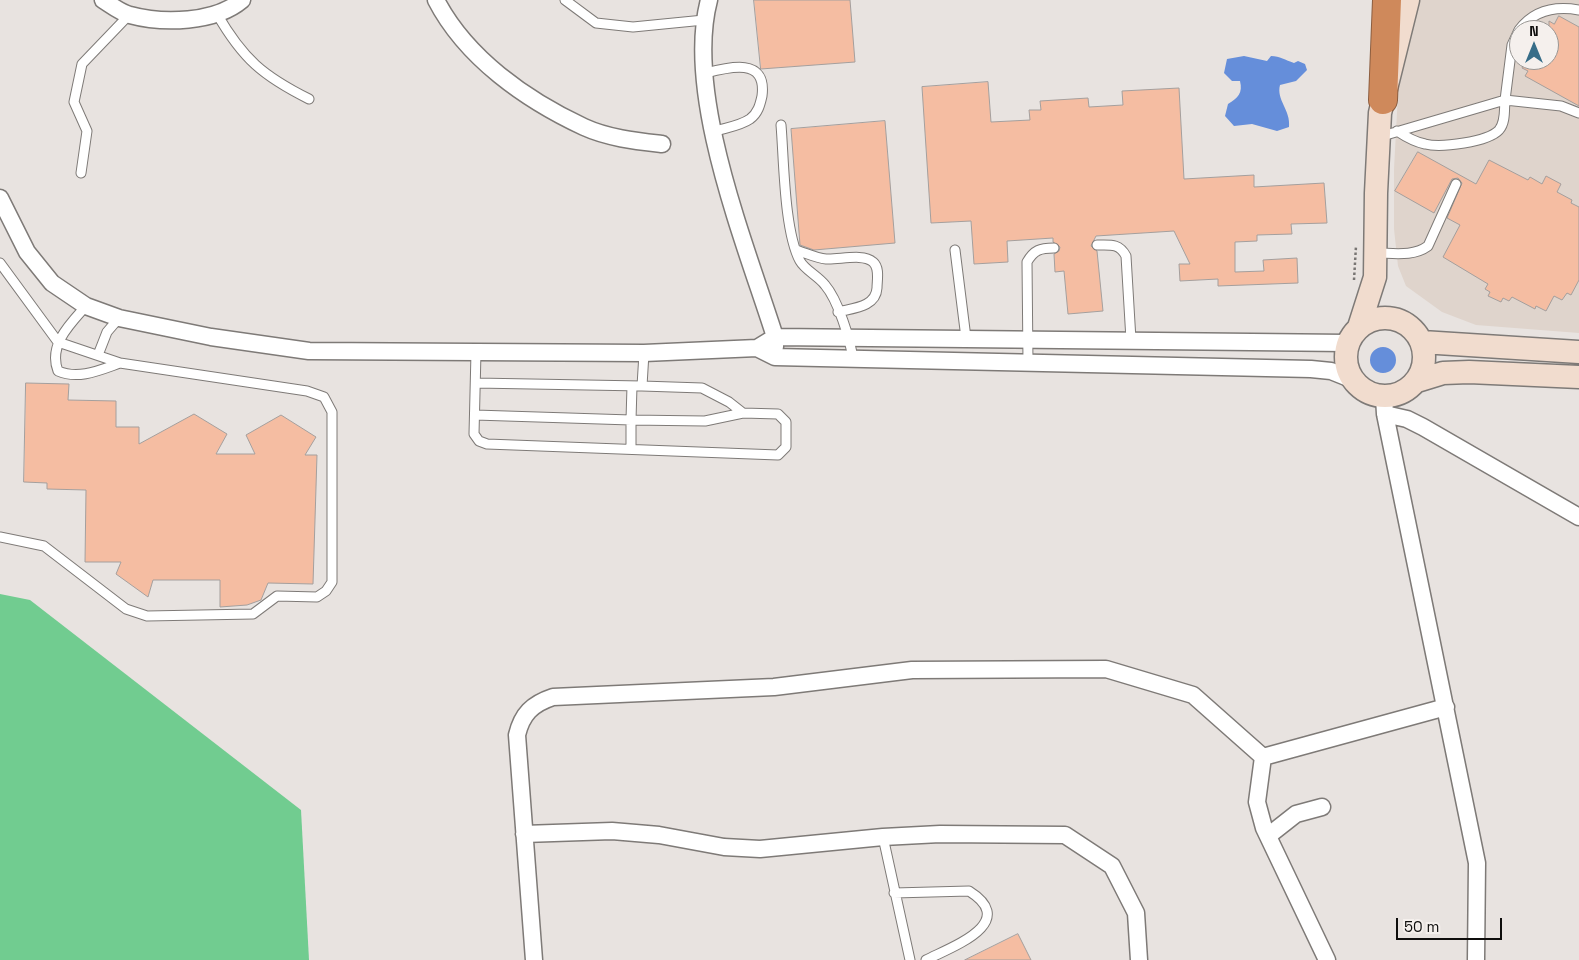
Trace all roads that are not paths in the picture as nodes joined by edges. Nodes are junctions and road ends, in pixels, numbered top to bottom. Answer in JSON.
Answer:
{"nodes":[{"id":1,"x":103,"y":0,"type":"edge"},
{"id":2,"x":242,"y":0,"type":"edge"},
{"id":3,"x":436,"y":0,"type":"edge"},
{"id":4,"x":565,"y":0,"type":"edge"},
{"id":5,"x":709,"y":0,"type":"edge"},
{"id":6,"x":1387,"y":0,"type":"edge"},
{"id":7,"x":1408,"y":0,"type":"edge"},
{"id":8,"x":1579,"y":10,"type":"edge"},
{"id":9,"x":217,"y":14,"type":"junction"},
{"id":10,"x":129,"y":15,"type":"junction"},
{"id":11,"x":704,"y":20,"type":"junction"},
{"id":12,"x":1528,"y":20,"type":"edge"},
{"id":13,"x":1509,"y":69,"type":"edge"},
{"id":14,"x":706,"y":73,"type":"junction"},
{"id":15,"x":308,"y":99,"type":"dead end"},
{"id":16,"x":1383,"y":100,"type":"junction"},
{"id":17,"x":1505,"y":100,"type":"junction"},
{"id":18,"x":1579,"y":113,"type":"edge"},
{"id":19,"x":781,"y":125,"type":"dead end"},
{"id":20,"x":713,"y":132,"type":"junction"},
{"id":21,"x":1388,"y":134,"type":"junction"},
{"id":22,"x":662,"y":144,"type":"dead end"},
{"id":23,"x":81,"y":173,"type":"dead end"},
{"id":24,"x":1456,"y":184,"type":"dead end"},
{"id":25,"x":0,"y":198,"type":"edge"},
{"id":26,"x":1097,"y":245,"type":"dead end"},
{"id":27,"x":1054,"y":248,"type":"dead end"},
{"id":28,"x":796,"y":250,"type":"junction"},
{"id":29,"x":955,"y":250,"type":"dead end"},
{"id":30,"x":1375,"y":253,"type":"junction"},
{"id":31,"x":0,"y":263,"type":"edge"},
{"id":32,"x":1375,"y":277,"type":"junction"},
{"id":33,"x":86,"y":306,"type":"junction"},
{"id":34,"x":838,"y":312,"type":"junction"},
{"id":35,"x":119,"y":318,"type":"junction"},
{"id":36,"x":1403,"y":322,"type":"junction"},
{"id":37,"x":1353,"y":335,"type":"junction"},
{"id":38,"x":775,"y":337,"type":"junction"},
{"id":39,"x":850,"y":337,"type":"junction"},
{"id":40,"x":966,"y":338,"type":"junction"},
{"id":41,"x":1029,"y":338,"type":"junction"},
{"id":42,"x":1131,"y":340,"type":"junction"},
{"id":43,"x":58,"y":342,"type":"junction"},
{"id":44,"x":1422,"y":342,"type":"junction"},
{"id":45,"x":756,"y":348,"type":"junction"},
{"id":46,"x":476,"y":352,"type":"junction"},
{"id":47,"x":1579,"y":352,"type":"edge"},
{"id":48,"x":644,"y":353,"type":"junction"},
{"id":49,"x":98,"y":355,"type":"junction"},
{"id":50,"x":775,"y":357,"type":"junction"},
{"id":51,"x":853,"y":359,"type":"junction"},
{"id":52,"x":120,"y":362,"type":"junction"},
{"id":53,"x":1028,"y":362,"type":"junction"},
{"id":54,"x":1579,"y":377,"type":"edge"},
{"id":55,"x":1351,"y":379,"type":"junction"},
{"id":56,"x":1417,"y":381,"type":"junction"},
{"id":57,"x":476,"y":383,"type":"junction"},
{"id":58,"x":632,"y":386,"type":"junction"},
{"id":59,"x":642,"y":386,"type":"junction"},
{"id":60,"x":1384,"y":405,"type":"junction"},
{"id":61,"x":743,"y":413,"type":"junction"},
{"id":62,"x":474,"y":415,"type":"junction"},
{"id":63,"x":631,"y":420,"type":"junction"},
{"id":64,"x":631,"y":449,"type":"junction"},
{"id":65,"x":1579,"y":517,"type":"edge"},
{"id":66,"x":0,"y":537,"type":"edge"},
{"id":67,"x":1446,"y":707,"type":"junction"},
{"id":68,"x":1263,"y":757,"type":"junction"},
{"id":69,"x":1322,"y":807,"type":"dead end"},
{"id":70,"x":524,"y":834,"type":"junction"},
{"id":71,"x":1268,"y":836,"type":"junction"},
{"id":72,"x":883,"y":837,"type":"junction"},
{"id":73,"x":894,"y":893,"type":"junction"},
{"id":74,"x":534,"y":960,"type":"edge"},
{"id":75,"x":910,"y":960,"type":"edge"},
{"id":76,"x":926,"y":960,"type":"edge"},
{"id":77,"x":1139,"y":960,"type":"edge"},
{"id":78,"x":1327,"y":960,"type":"edge"},
{"id":79,"x":1476,"y":960,"type":"edge"}],
"edges":[{"from":1,"to":10,"type":"street"},
{"from":2,"to":9,"type":"street"},
{"from":3,"to":22,"type":"street"},
{"from":4,"to":11,"type":"lane"},
{"from":5,"to":11,"type":"street"},
{"from":6,"to":16,"type":"highway"},
{"from":7,"to":16,"type":"street"},
{"from":8,"to":12,"type":"lane"},
{"from":9,"to":10,"type":"street"},
{"from":9,"to":15,"type":"lane"},
{"from":10,"to":23,"type":"lane"},
{"from":11,"to":14,"type":"street"},
{"from":13,"to":17,"type":"lane"},
{"from":14,"to":20,"type":"street"},
{"from":14,"to":20,"type":"lane"},
{"from":16,"to":21,"type":"street"},
{"from":17,"to":18,"type":"lane"},
{"from":17,"to":21,"type":"lane"},
{"from":17,"to":21,"type":"lane"},
{"from":19,"to":28,"type":"lane"},
{"from":20,"to":38,"type":"street"},
{"from":21,"to":30,"type":"street"},
{"from":24,"to":30,"type":"lane"},
{"from":25,"to":33,"type":"street"},
{"from":26,"to":42,"type":"lane"},
{"from":27,"to":41,"type":"lane"},
{"from":28,"to":34,"type":"lane"},
{"from":28,"to":34,"type":"lane"},
{"from":29,"to":40,"type":"lane"},
{"from":30,"to":32,"type":"street"},
{"from":31,"to":43,"type":"lane"},
{"from":32,"to":36,"type":"street"},
{"from":32,"to":37,"type":"street"},
{"from":33,"to":35,"type":"street"},
{"from":33,"to":43,"type":"lane"},
{"from":34,"to":39,"type":"lane"},
{"from":35,"to":46,"type":"street"},
{"from":35,"to":49,"type":"lane"},
{"from":36,"to":37,"type":"street"},
{"from":36,"to":44,"type":"street"},
{"from":37,"to":42,"type":"street"},
{"from":37,"to":55,"type":"street"},
{"from":38,"to":39,"type":"street"},
{"from":38,"to":45,"type":"street"},
{"from":38,"to":50,"type":"street"},
{"from":39,"to":40,"type":"street"},
{"from":39,"to":51,"type":"lane"},
{"from":40,"to":41,"type":"street"},
{"from":41,"to":42,"type":"street"},
{"from":41,"to":53,"type":"lane"},
{"from":43,"to":49,"type":"lane"},
{"from":43,"to":52,"type":"lane"},
{"from":44,"to":47,"type":"street"},
{"from":44,"to":56,"type":"street"},
{"from":45,"to":48,"type":"street"},
{"from":45,"to":50,"type":"street"},
{"from":46,"to":48,"type":"street"},
{"from":46,"to":57,"type":"lane"},
{"from":48,"to":59,"type":"lane"},
{"from":49,"to":52,"type":"lane"},
{"from":50,"to":51,"type":"street"},
{"from":51,"to":53,"type":"street"},
{"from":52,"to":66,"type":"lane"},
{"from":53,"to":55,"type":"street"},
{"from":54,"to":56,"type":"street"},
{"from":55,"to":60,"type":"street"},
{"from":56,"to":60,"type":"street"},
{"from":57,"to":58,"type":"lane"},
{"from":57,"to":62,"type":"lane"},
{"from":58,"to":59,"type":"lane"},
{"from":58,"to":63,"type":"lane"},
{"from":59,"to":61,"type":"lane"},
{"from":60,"to":65,"type":"street"},
{"from":60,"to":67,"type":"street"},
{"from":61,"to":63,"type":"lane"},
{"from":61,"to":64,"type":"lane"},
{"from":62,"to":63,"type":"lane"},
{"from":62,"to":64,"type":"lane"},
{"from":63,"to":64,"type":"lane"},
{"from":67,"to":68,"type":"street"},
{"from":67,"to":79,"type":"street"},
{"from":68,"to":70,"type":"street"},
{"from":68,"to":71,"type":"street"},
{"from":69,"to":71,"type":"street"},
{"from":70,"to":72,"type":"street"},
{"from":70,"to":74,"type":"street"},
{"from":71,"to":78,"type":"street"},
{"from":72,"to":73,"type":"lane"},
{"from":72,"to":77,"type":"street"},
{"from":73,"to":75,"type":"lane"},
{"from":73,"to":76,"type":"lane"}]}
